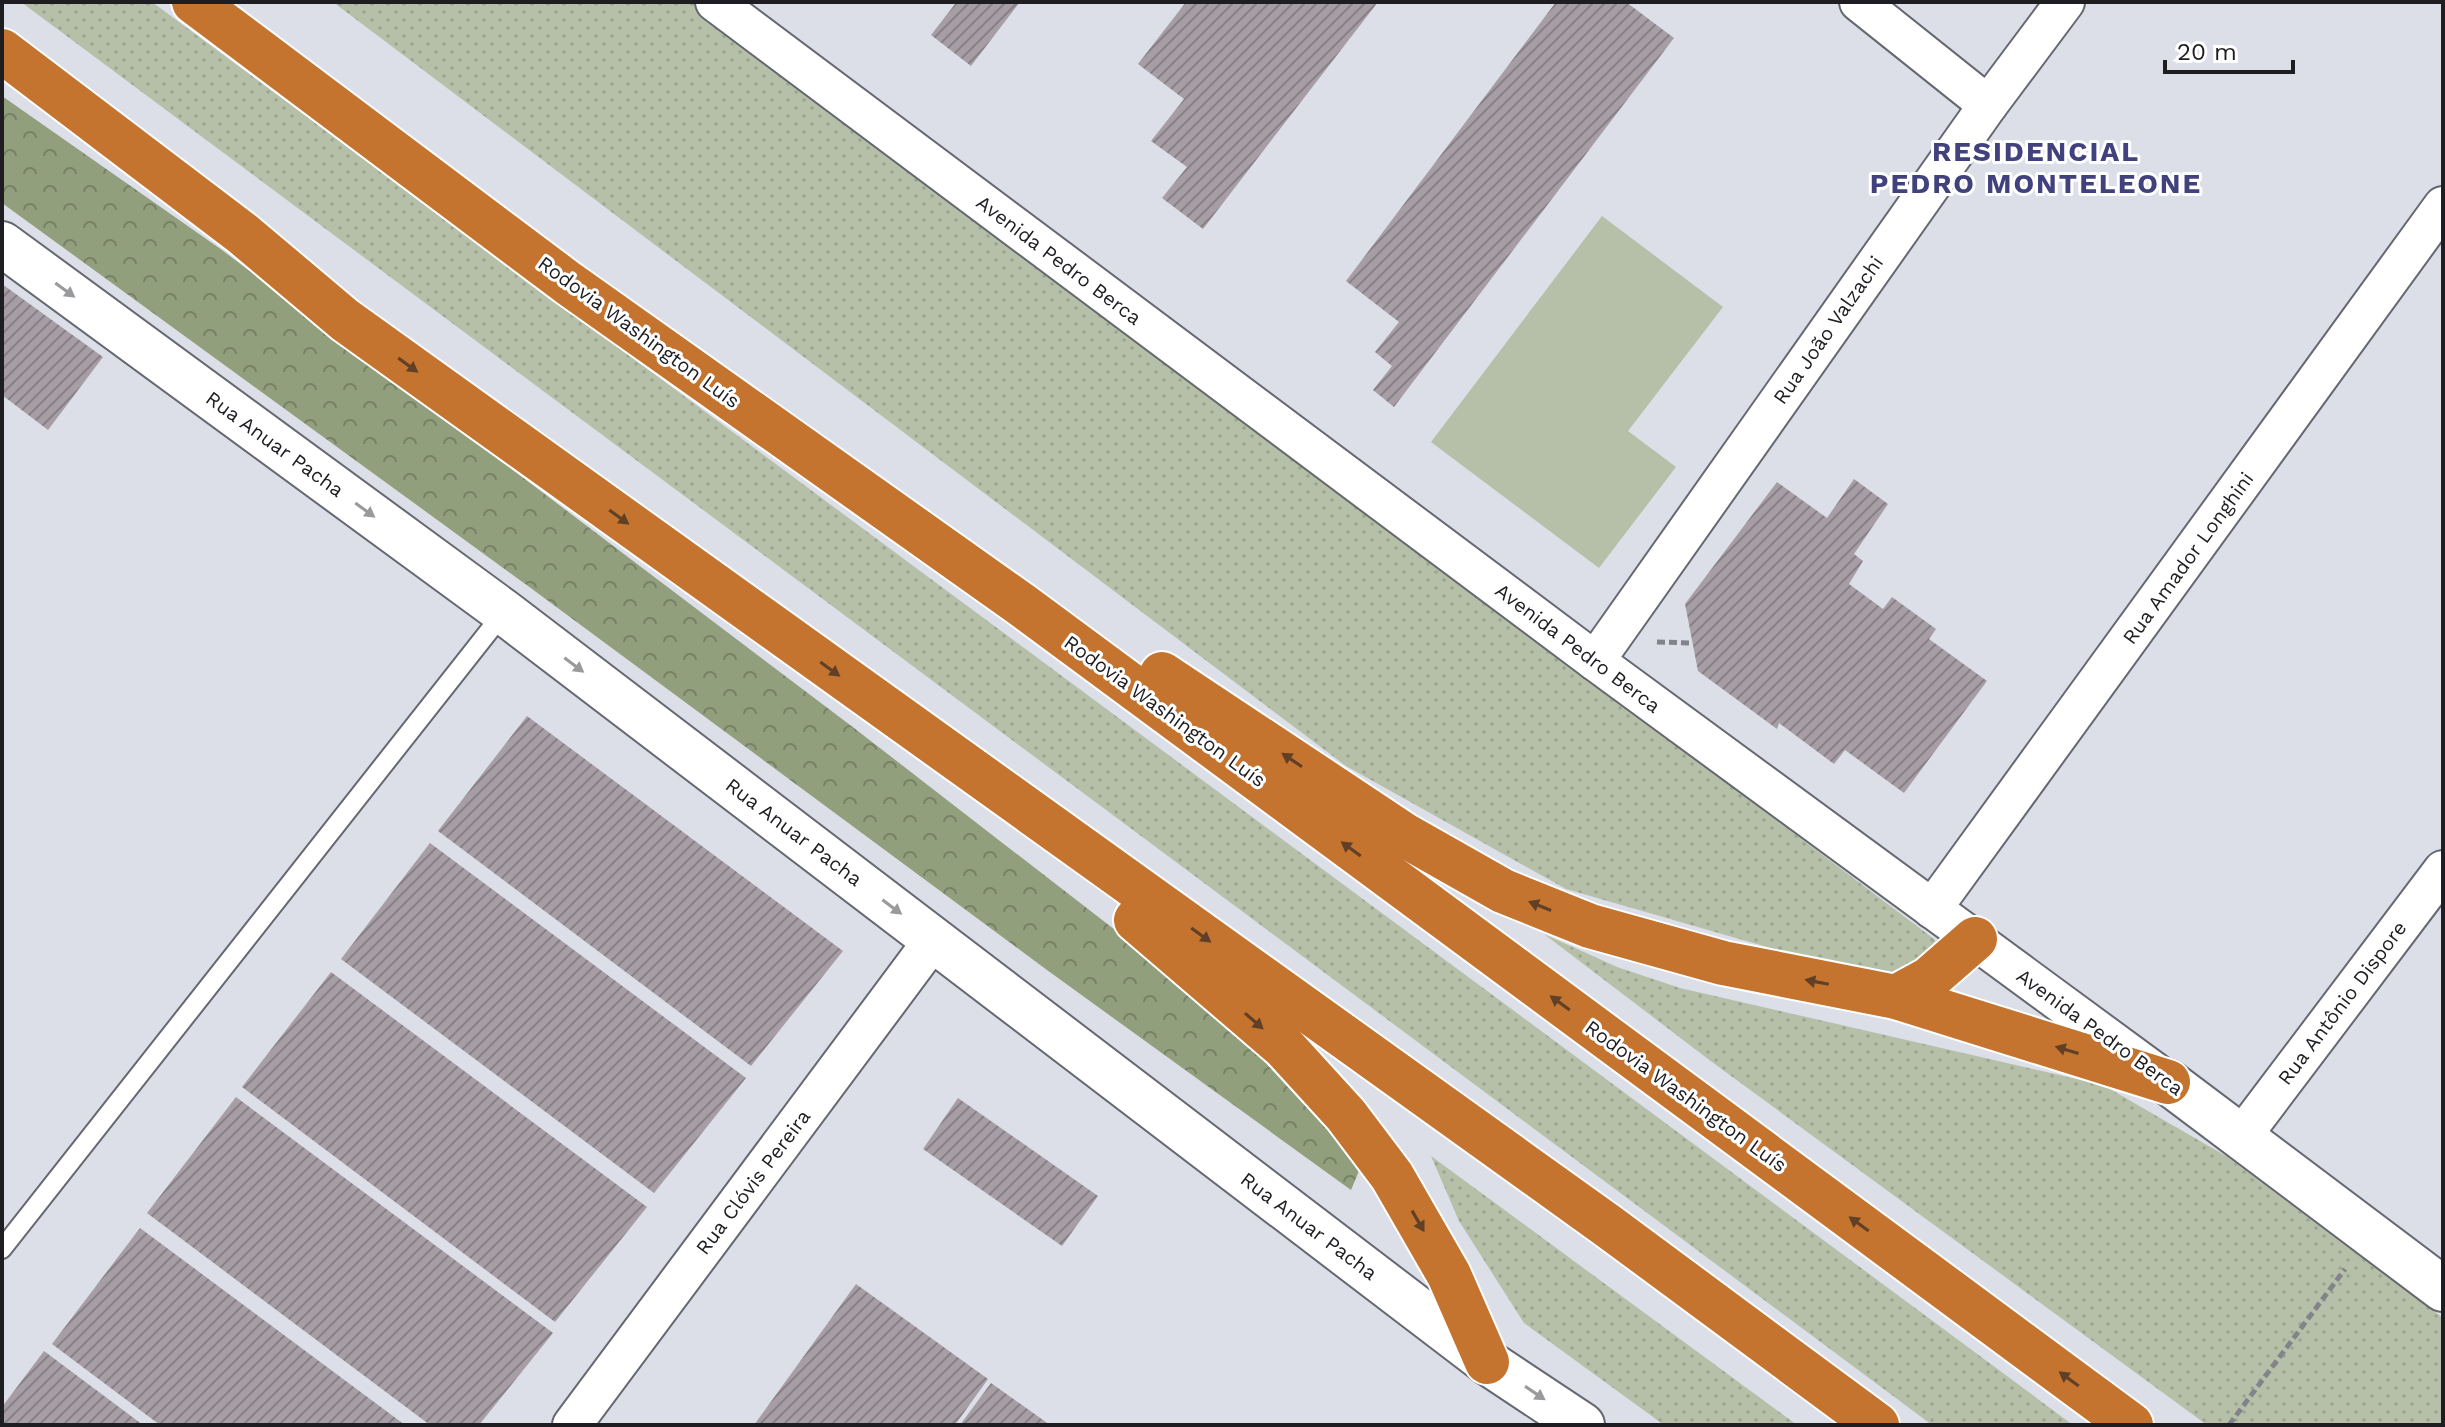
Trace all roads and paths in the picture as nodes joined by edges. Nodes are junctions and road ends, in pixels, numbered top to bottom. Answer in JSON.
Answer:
{"nodes":[{"id":1,"x":194,"y":2,"type":"edge"},
{"id":2,"x":240,"y":2,"type":"edge"},
{"id":3,"x":715,"y":2,"type":"edge"},
{"id":4,"x":1859,"y":2,"type":"edge"},
{"id":5,"x":2065,"y":2,"type":"edge"},
{"id":6,"x":2,"y":51,"type":"edge"},
{"id":7,"x":2,"y":86,"type":"edge"},
{"id":8,"x":1988,"y":105,"type":"junction"},
{"id":9,"x":2443,"y":206,"type":"edge"},
{"id":10,"x":2,"y":244,"type":"edge"},
{"id":11,"x":568,"y":283,"type":"junction"},
{"id":12,"x":345,"y":320,"type":"junction"},
{"id":13,"x":1022,"y":605,"type":"junction"},
{"id":14,"x":504,"y":612,"type":"junction"},
{"id":15,"x":1595,"y":661,"type":"junction"},
{"id":16,"x":919,"y":733,"type":"junction"},
{"id":17,"x":2443,"y":870,"type":"edge"},
{"id":18,"x":1932,"y":909,"type":"junction"},
{"id":19,"x":934,"y":939,"type":"junction"},
{"id":20,"x":1975,"y":939,"type":"junction"},
{"id":21,"x":1896,"y":997,"type":"junction"},
{"id":22,"x":2168,"y":1082,"type":"junction"},
{"id":23,"x":2242,"y":1136,"type":"junction"},
{"id":24,"x":2370,"y":1236,"type":"junction"},
{"id":25,"x":2,"y":1249,"type":"edge"},
{"id":26,"x":2443,"y":1289,"type":"edge"},
{"id":27,"x":1487,"y":1362,"type":"junction"},
{"id":28,"x":572,"y":1425,"type":"edge"},
{"id":29,"x":1582,"y":1425,"type":"edge"},
{"id":30,"x":1877,"y":1425,"type":"edge"},
{"id":31,"x":2131,"y":1425,"type":"edge"},
{"id":32,"x":2229,"y":1425,"type":"edge"}],
"edges":[{"from":1,"to":11,"type":"highway","name":"Rodovia Washington Luís"},
{"from":2,"to":11,"type":"highway"},
{"from":3,"to":15,"type":"street","name":"Avenida Pedro Berca"},
{"from":4,"to":8,"type":"street"},
{"from":5,"to":8,"type":"street","name":"Rua João Valzachi"},
{"from":6,"to":12,"type":"highway"},
{"from":7,"to":12,"type":"highway"},
{"from":8,"to":15,"type":"street","name":"Rua João Valzachi"},
{"from":9,"to":18,"type":"street","name":"Rua Amador Longhini"},
{"from":10,"to":14,"type":"street","name":"Rua Anuar Pacha","one_way":true},
{"from":11,"to":13,"type":"highway","name":"Rodovia Washington Luís"},
{"from":12,"to":16,"type":"highway","one_way":true},
{"from":21,"to":13,"type":"highway","one_way":true},
{"from":31,"to":13,"type":"highway","name":"Rodovia Washington Luís","one_way":true},
{"from":14,"to":19,"type":"street","name":"Rua Anuar Pacha","one_way":true},
{"from":14,"to":25,"type":"lane"},
{"from":15,"to":18,"type":"street","name":"Avenida Pedro Berca"},
{"from":16,"to":27,"type":"highway","one_way":true},
{"from":16,"to":30,"type":"highway","one_way":true},
{"from":17,"to":23,"type":"street","name":"Rua Antônio Dispore"},
{"from":18,"to":20,"type":"street","name":"Avenida Pedro Berca"},
{"from":19,"to":27,"type":"street","name":"Rua Anuar Pacha"},
{"from":19,"to":28,"type":"street","name":"Rua Clóvis Pereira"},
{"from":20,"to":21,"type":"highway"},
{"from":20,"to":22,"type":"street","name":"Avenida Pedro Berca"},
{"from":22,"to":21,"type":"highway","one_way":true},
{"from":22,"to":23,"type":"street","name":"Avenida Pedro Berca"},
{"from":23,"to":24,"type":"street","name":"Avenida Pedro Berca"},
{"from":24,"to":26,"type":"street","name":"Avenida Pedro Berca"},
{"from":24,"to":32,"type":"path"},
{"from":27,"to":29,"type":"street","name":"Rua Anuar Pacha","one_way":true}]}
